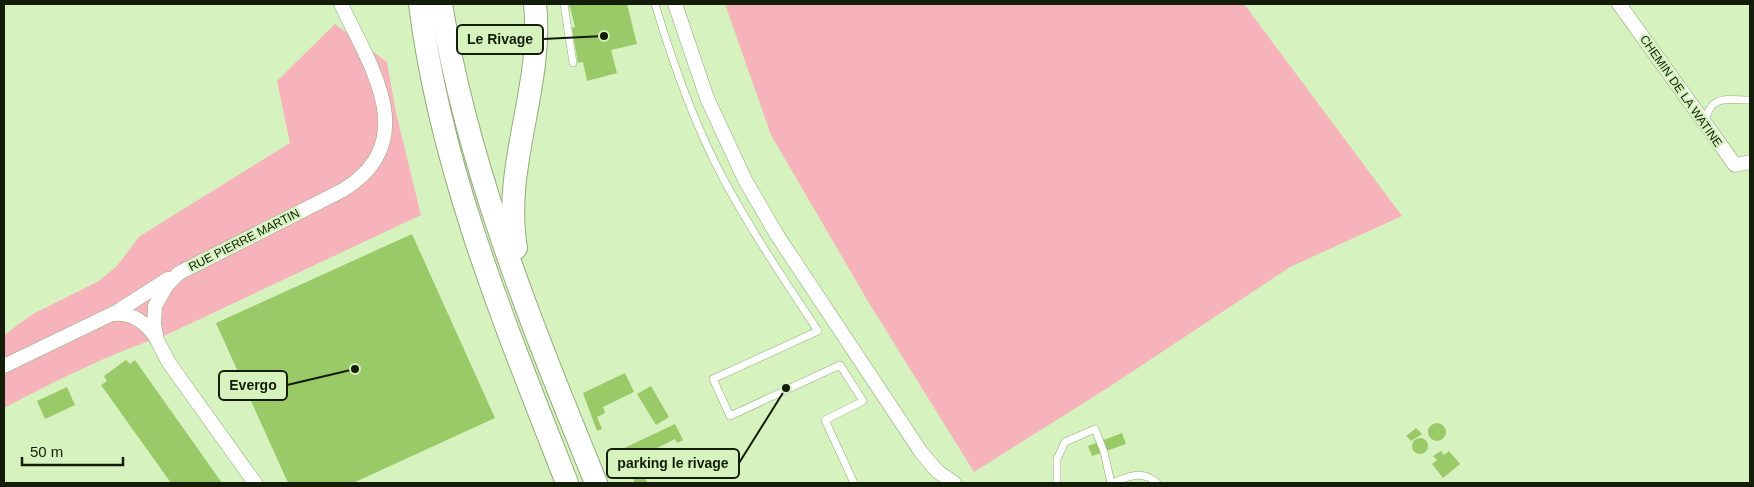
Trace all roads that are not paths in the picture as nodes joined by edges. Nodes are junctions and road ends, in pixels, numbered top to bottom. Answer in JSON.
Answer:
{"nodes":[{"id":1,"x":341,"y":4,"type":"edge"},
{"id":2,"x":420,"y":4,"type":"edge"},
{"id":3,"x":441,"y":4,"type":"edge"},
{"id":4,"x":535,"y":4,"type":"edge"},
{"id":5,"x":564,"y":4,"type":"edge"},
{"id":6,"x":654,"y":4,"type":"edge"},
{"id":7,"x":675,"y":4,"type":"edge"},
{"id":8,"x":1619,"y":4,"type":"edge"},
{"id":9,"x":573,"y":63,"type":"dead end"},
{"id":10,"x":1750,"y":100,"type":"edge"},
{"id":11,"x":1705,"y":124,"type":"junction"},
{"id":12,"x":1750,"y":162,"type":"edge"},
{"id":13,"x":175,"y":275,"type":"junction"},
{"id":14,"x":113,"y":314,"type":"junction"},
{"id":15,"x":536,"y":330,"type":"junction"},
{"id":16,"x":157,"y":340,"type":"junction"},
{"id":17,"x":4,"y":366,"type":"edge"},
{"id":18,"x":921,"y":452,"type":"junction"},
{"id":19,"x":255,"y":483,"type":"edge"},
{"id":20,"x":567,"y":483,"type":"edge"},
{"id":21,"x":596,"y":483,"type":"edge"},
{"id":22,"x":854,"y":483,"type":"edge"},
{"id":23,"x":936,"y":483,"type":"edge"},
{"id":24,"x":954,"y":483,"type":"edge"},
{"id":25,"x":1057,"y":483,"type":"edge"},
{"id":26,"x":1112,"y":483,"type":"edge"},
{"id":27,"x":1157,"y":483,"type":"edge"}],
"edges":[{"from":1,"to":13,"type":"street","name":"RUE PIERRE MARTIN"},
{"from":2,"to":20,"type":"highway"},
{"from":3,"to":15,"type":"highway"},
{"from":4,"to":15,"type":"highway"},
{"from":5,"to":9,"type":"lane"},
{"from":6,"to":22,"type":"lane"},
{"from":7,"to":18,"type":"street"},
{"from":8,"to":11,"type":"street","name":"CHEMIN DE LA WATINE"},
{"from":10,"to":11,"type":"lane"},
{"from":11,"to":12,"type":"street","name":"CHEMIN DE LA WATINE"},
{"from":13,"to":14,"type":"street"},
{"from":13,"to":16,"type":"street","name":"RUE PIERRE MARTIN"},
{"from":14,"to":16,"type":"street"},
{"from":14,"to":17,"type":"street"},
{"from":15,"to":21,"type":"highway"},
{"from":16,"to":19,"type":"street","name":"RUE PIERRE MARTIN"},
{"from":18,"to":23,"type":"street"},
{"from":18,"to":24,"type":"street"},
{"from":25,"to":26,"type":"lane"},
{"from":26,"to":27,"type":"lane"}]}
